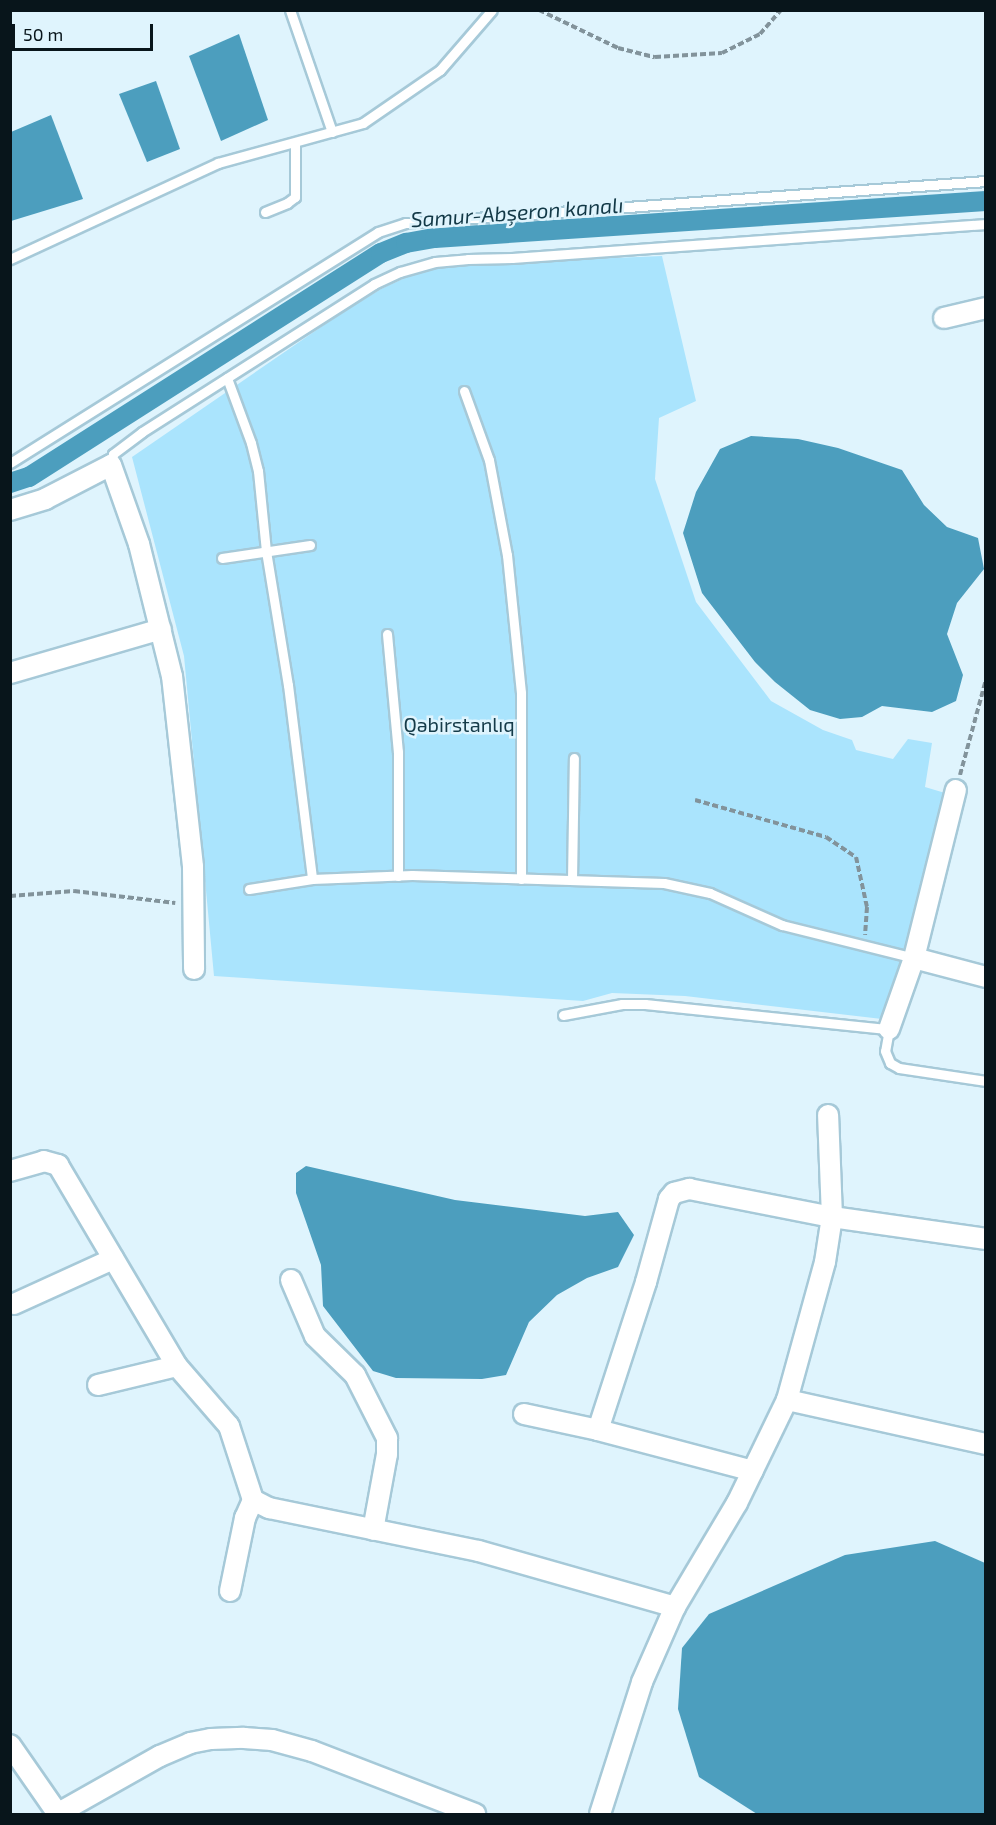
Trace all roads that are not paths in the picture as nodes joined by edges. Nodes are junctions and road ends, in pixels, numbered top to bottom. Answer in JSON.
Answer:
{"nodes":[{"id":1,"x":290,"y":10,"type":"edge"},
{"id":2,"x":492,"y":10,"type":"edge"},
{"id":3,"x":332,"y":132,"type":"junction"},
{"id":4,"x":295,"y":143,"type":"junction"},
{"id":5,"x":986,"y":182,"type":"edge"},
{"id":6,"x":265,"y":212,"type":"dead end"},
{"id":7,"x":986,"y":224,"type":"edge"},
{"id":8,"x":10,"y":259,"type":"edge"},
{"id":9,"x":986,"y":308,"type":"edge"},
{"id":10,"x":944,"y":318,"type":"dead end"},
{"id":11,"x":227,"y":378,"type":"junction"},
{"id":12,"x":464,"y":391,"type":"dead end"},
{"id":13,"x":10,"y":463,"type":"edge"},
{"id":14,"x":111,"y":465,"type":"junction"},
{"id":15,"x":10,"y":510,"type":"edge"},
{"id":16,"x":310,"y":546,"type":"dead end"},
{"id":17,"x":266,"y":551,"type":"junction"},
{"id":18,"x":222,"y":558,"type":"dead end"},
{"id":19,"x":161,"y":629,"type":"junction"},
{"id":20,"x":387,"y":634,"type":"dead end"},
{"id":21,"x":10,"y":673,"type":"edge"},
{"id":22,"x":574,"y":758,"type":"dead end"},
{"id":23,"x":956,"y":790,"type":"road end"},
{"id":24,"x":398,"y":876,"type":"junction"},
{"id":25,"x":312,"y":879,"type":"junction"},
{"id":26,"x":521,"y":879,"type":"junction"},
{"id":27,"x":572,"y":880,"type":"junction"},
{"id":28,"x":249,"y":889,"type":"dead end"},
{"id":29,"x":914,"y":958,"type":"junction"},
{"id":30,"x":194,"y":969,"type":"dead end"},
{"id":31,"x":986,"y":977,"type":"edge"},
{"id":32,"x":563,"y":1015,"type":"dead end"},
{"id":33,"x":889,"y":1029,"type":"junction"},
{"id":34,"x":986,"y":1082,"type":"edge"},
{"id":35,"x":828,"y":1114,"type":"dead end"},
{"id":36,"x":10,"y":1171,"type":"edge"},
{"id":37,"x":832,"y":1217,"type":"junction"},
{"id":38,"x":986,"y":1239,"type":"edge"},
{"id":39,"x":113,"y":1259,"type":"junction"},
{"id":40,"x":291,"y":1280,"type":"dead end"},
{"id":41,"x":14,"y":1304,"type":"dead end"},
{"id":42,"x":177,"y":1366,"type":"junction"},
{"id":43,"x":98,"y":1385,"type":"dead end"},
{"id":44,"x":787,"y":1400,"type":"junction"},
{"id":45,"x":524,"y":1414,"type":"dead end"},
{"id":46,"x":598,"y":1430,"type":"junction"},
{"id":47,"x":986,"y":1444,"type":"edge"},
{"id":48,"x":753,"y":1472,"type":"junction"},
{"id":49,"x":253,"y":1500,"type":"junction"},
{"id":50,"x":373,"y":1530,"type":"junction"},
{"id":51,"x":230,"y":1591,"type":"dead end"},
{"id":52,"x":675,"y":1608,"type":"junction"},
{"id":53,"x":10,"y":1745,"type":"edge"},
{"id":54,"x":57,"y":1814,"type":"edge"},
{"id":55,"x":475,"y":1815,"type":"edge"},
{"id":56,"x":600,"y":1815,"type":"edge"}],
"edges":[{"from":1,"to":3,"type":"lane"},
{"from":2,"to":3,"type":"lane"},
{"from":3,"to":4,"type":"lane"},
{"from":4,"to":6,"type":"lane"},
{"from":4,"to":8,"type":"lane"},
{"from":5,"to":13,"type":"lane"},
{"from":7,"to":11,"type":"lane"},
{"from":9,"to":10,"type":"street"},
{"from":11,"to":14,"type":"lane"},
{"from":11,"to":17,"type":"lane"},
{"from":12,"to":26,"type":"lane"},
{"from":14,"to":15,"type":"street"},
{"from":14,"to":19,"type":"street"},
{"from":16,"to":17,"type":"lane"},
{"from":17,"to":18,"type":"lane"},
{"from":17,"to":25,"type":"lane"},
{"from":19,"to":21,"type":"street"},
{"from":19,"to":30,"type":"street"},
{"from":20,"to":24,"type":"lane"},
{"from":22,"to":27,"type":"lane"},
{"from":23,"to":29,"type":"street"},
{"from":24,"to":25,"type":"lane"},
{"from":24,"to":26,"type":"lane"},
{"from":25,"to":28,"type":"lane"},
{"from":26,"to":27,"type":"lane"},
{"from":27,"to":29,"type":"lane"},
{"from":29,"to":31,"type":"street"},
{"from":29,"to":33,"type":"street"},
{"from":32,"to":33,"type":"lane"},
{"from":33,"to":34,"type":"lane"},
{"from":35,"to":37,"type":"street"},
{"from":36,"to":39,"type":"street"},
{"from":37,"to":38,"type":"street"},
{"from":37,"to":44,"type":"street"},
{"from":37,"to":46,"type":"street"},
{"from":39,"to":41,"type":"street"},
{"from":39,"to":42,"type":"street"},
{"from":40,"to":50,"type":"street"},
{"from":42,"to":43,"type":"street"},
{"from":42,"to":49,"type":"street"},
{"from":44,"to":47,"type":"street"},
{"from":44,"to":48,"type":"street"},
{"from":45,"to":46,"type":"street"},
{"from":46,"to":48,"type":"street"},
{"from":48,"to":52,"type":"street"},
{"from":49,"to":50,"type":"street"},
{"from":49,"to":51,"type":"street"},
{"from":50,"to":52,"type":"street"},
{"from":52,"to":56,"type":"street"},
{"from":53,"to":54,"type":"street"},
{"from":54,"to":55,"type":"street"}]}
